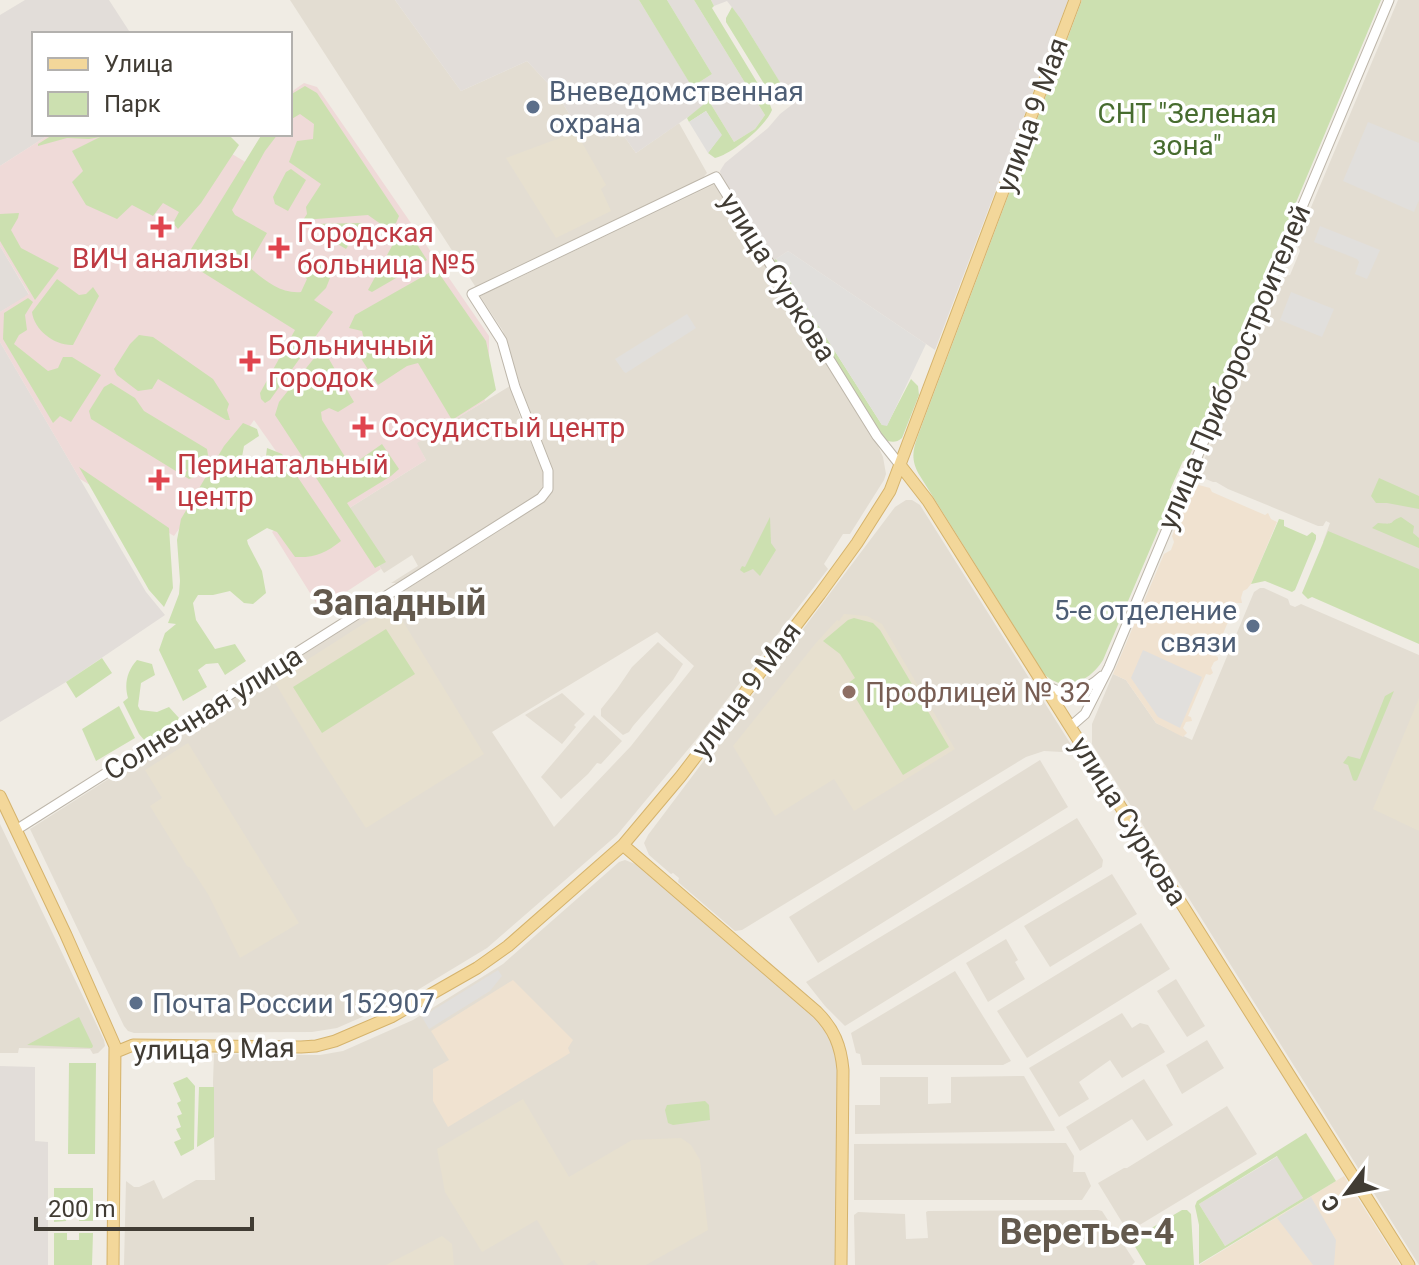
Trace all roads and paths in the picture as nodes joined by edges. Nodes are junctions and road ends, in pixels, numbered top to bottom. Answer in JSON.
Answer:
{"nodes":[{"id":1,"x":1075,"y":0,"type":"edge"},
{"id":2,"x":1389,"y":0,"type":"edge"},
{"id":3,"x":900,"y":465,"type":"junction"},
{"id":4,"x":548,"y":489,"type":"joint"},
{"id":5,"x":1109,"y":667,"type":"junction"},
{"id":6,"x":1040,"y":679,"type":"junction"},
{"id":7,"x":1070,"y":727,"type":"junction"},
{"id":8,"x":0,"y":796,"type":"edge"},
{"id":9,"x":16,"y":830,"type":"junction"},
{"id":10,"x":623,"y":845,"type":"junction"},
{"id":11,"x":116,"y":1052,"type":"junction"},
{"id":12,"x":113,"y":1265,"type":"edge"},
{"id":13,"x":841,"y":1265,"type":"edge"},
{"id":14,"x":1409,"y":1265,"type":"edge"}],
"edges":[{"from":1,"to":3,"type":"main road","name":"улица 9 Мая"},
{"from":2,"to":5,"type":"street","name":"улица Приборостроителей"},
{"from":3,"to":4,"type":"street","name":"улица Суркова"},
{"from":3,"to":6,"type":"main road","name":"улица Суркова"},
{"from":3,"to":10,"type":"main road","name":"улица 9 Мая"},
{"from":4,"to":9,"type":"street","name":"Солнечная улица"},
{"from":5,"to":6,"type":"street"},
{"from":5,"to":7,"type":"street","name":"улица Приборостроителей"},
{"from":6,"to":7,"type":"main road","name":"улица Суркова"},
{"from":7,"to":14,"type":"main road","name":"улица Суркова"},
{"from":8,"to":9,"type":"main road"},
{"from":9,"to":11,"type":"main road"},
{"from":10,"to":11,"type":"main road","name":"улица 9 Мая"},
{"from":10,"to":13,"type":"main road"},
{"from":11,"to":12,"type":"main road"}]}
